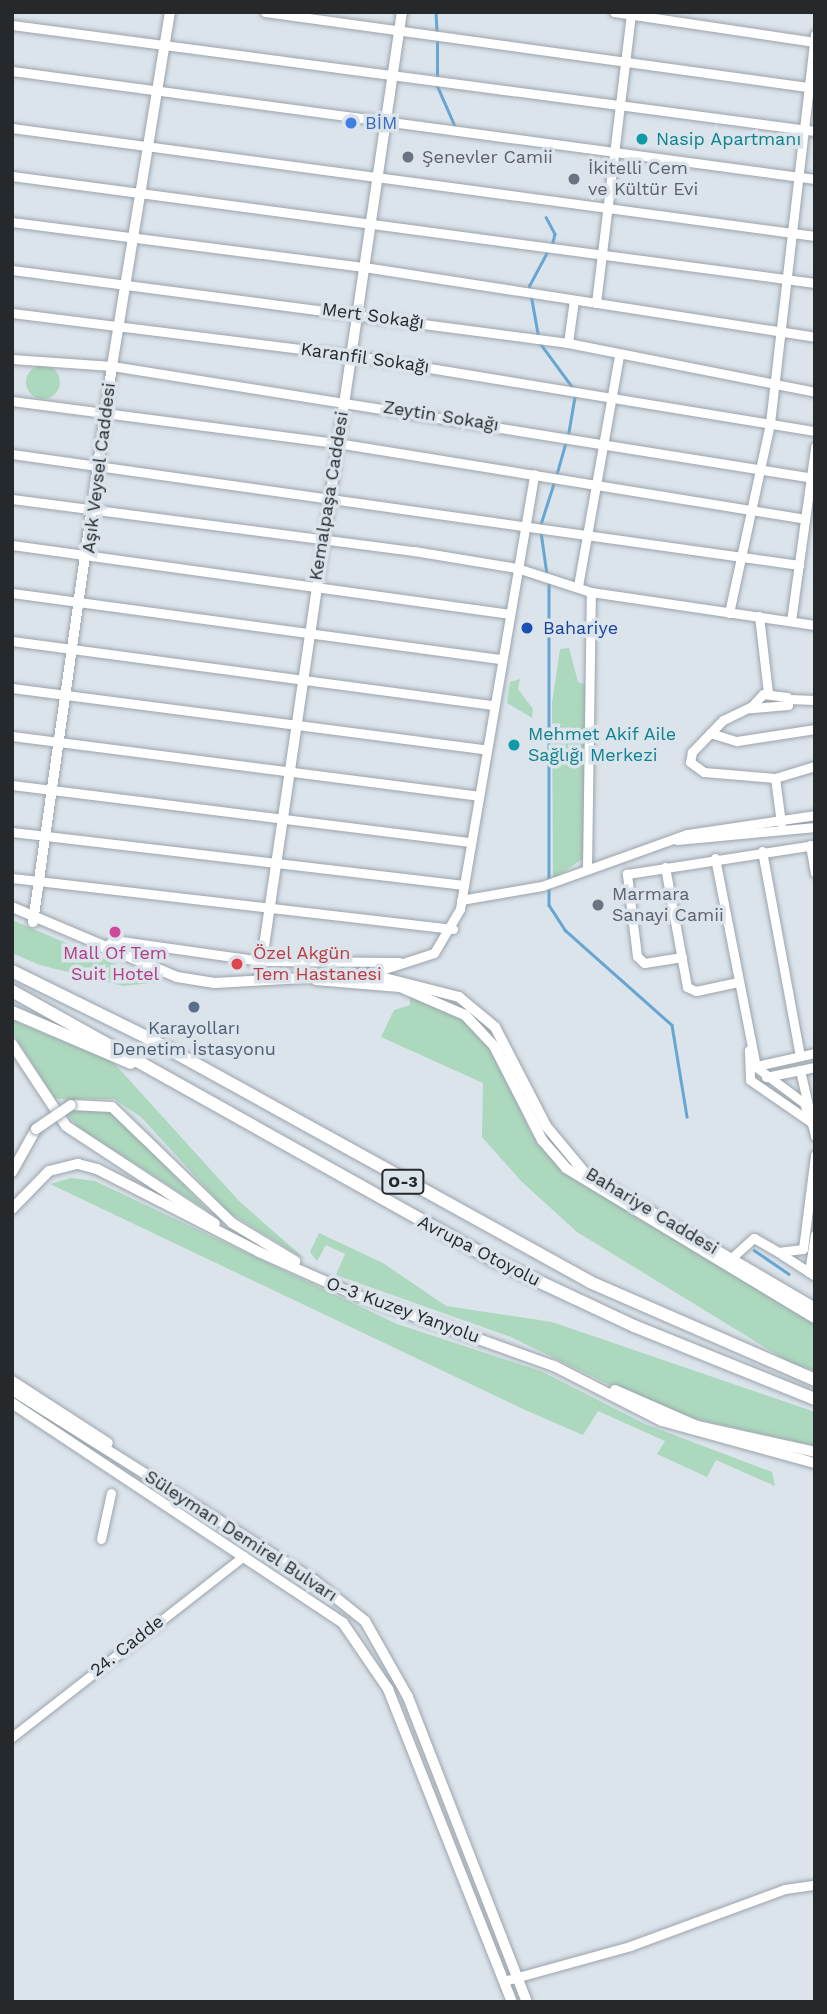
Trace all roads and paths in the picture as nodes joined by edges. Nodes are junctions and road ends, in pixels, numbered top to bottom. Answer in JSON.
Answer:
{"nodes":[{"id":1,"x":170,"y":12,"type":"edge"},
{"id":2,"x":265,"y":12,"type":"edge"},
{"id":3,"x":402,"y":12,"type":"edge"},
{"id":4,"x":614,"y":12,"type":"edge"},
{"id":5,"x":631,"y":13,"type":"edge"},
{"id":6,"x":12,"y":25,"type":"edge"},
{"id":7,"x":399,"y":29,"type":"junction"},
{"id":8,"x":815,"y":35,"type":"edge"},
{"id":9,"x":814,"y":41,"type":"edge"},
{"id":10,"x":164,"y":43,"type":"junction"},
{"id":11,"x":624,"y":62,"type":"junction"},
{"id":12,"x":12,"y":71,"type":"edge"},
{"id":13,"x":393,"y":75,"type":"junction"},
{"id":14,"x":811,"y":87,"type":"edge"},
{"id":15,"x":155,"y":91,"type":"junction"},
{"id":16,"x":617,"y":105,"type":"junction"},
{"id":17,"x":386,"y":120,"type":"junction"},
{"id":18,"x":12,"y":128,"type":"edge"},
{"id":19,"x":801,"y":129,"type":"junction"},
{"id":20,"x":815,"y":131,"type":"edge"},
{"id":21,"x":146,"y":145,"type":"junction"},
{"id":22,"x":612,"y":154,"type":"junction"},
{"id":23,"x":12,"y":176,"type":"edge"},
{"id":24,"x":794,"y":177,"type":"junction"},
{"id":25,"x":377,"y":178,"type":"junction"},
{"id":26,"x":815,"y":179,"type":"edge"},
{"id":27,"x":139,"y":193,"type":"junction"},
{"id":28,"x":608,"y":209,"type":"junction"},
{"id":29,"x":12,"y":222,"type":"edge"},
{"id":30,"x":371,"y":222,"type":"junction"},
{"id":31,"x":788,"y":233,"type":"junction"},
{"id":32,"x":815,"y":236,"type":"edge"},
{"id":33,"x":134,"y":237,"type":"junction"},
{"id":34,"x":599,"y":256,"type":"junction"},
{"id":35,"x":364,"y":267,"type":"junction"},
{"id":36,"x":12,"y":270,"type":"edge"},
{"id":37,"x":785,"y":279,"type":"junction"},
{"id":38,"x":815,"y":283,"type":"edge"},
{"id":39,"x":125,"y":285,"type":"junction"},
{"id":40,"x":574,"y":300,"type":"junction"},
{"id":41,"x":596,"y":303,"type":"junction"},
{"id":42,"x":12,"y":313,"type":"edge"},
{"id":43,"x":357,"y":313,"type":"junction"},
{"id":44,"x":118,"y":325,"type":"junction"},
{"id":45,"x":780,"y":333,"type":"junction"},
{"id":46,"x":815,"y":337,"type":"edge"},
{"id":47,"x":568,"y":343,"type":"junction"},
{"id":48,"x":350,"y":355,"type":"junction"},
{"id":49,"x":619,"y":355,"type":"junction"},
{"id":50,"x":12,"y":359,"type":"edge"},
{"id":51,"x":112,"y":366,"type":"junction"},
{"id":52,"x":773,"y":386,"type":"junction"},
{"id":53,"x":815,"y":392,"type":"edge"},
{"id":54,"x":611,"y":396,"type":"junction"},
{"id":55,"x":12,"y":401,"type":"edge"},
{"id":56,"x":343,"y":401,"type":"junction"},
{"id":57,"x":106,"y":412,"type":"junction"},
{"id":58,"x":770,"y":424,"type":"junction"},
{"id":59,"x":815,"y":431,"type":"edge"},
{"id":60,"x":603,"y":442,"type":"junction"},
{"id":61,"x":337,"y":443,"type":"junction"},
{"id":62,"x":815,"y":447,"type":"edge"},
{"id":63,"x":12,"y":454,"type":"edge"},
{"id":64,"x":98,"y":465,"type":"junction"},
{"id":65,"x":762,"y":468,"type":"junction"},
{"id":66,"x":534,"y":474,"type":"junction"},
{"id":67,"x":807,"y":477,"type":"junction"},
{"id":68,"x":596,"y":487,"type":"junction"},
{"id":69,"x":328,"y":495,"type":"junction"},
{"id":70,"x":12,"y":499,"type":"edge"},
{"id":71,"x":93,"y":509,"type":"junction"},
{"id":72,"x":754,"y":514,"type":"junction"},
{"id":73,"x":804,"y":519,"type":"junction"},
{"id":74,"x":524,"y":527,"type":"junction"},
{"id":75,"x":586,"y":533,"type":"junction"},
{"id":76,"x":323,"y":538,"type":"junction"},
{"id":77,"x":12,"y":545,"type":"edge"},
{"id":78,"x":88,"y":554,"type":"junction"},
{"id":79,"x":742,"y":556,"type":"junction"},
{"id":80,"x":799,"y":565,"type":"junction"},
{"id":81,"x":517,"y":568,"type":"junction"},
{"id":82,"x":316,"y":585,"type":"junction"},
{"id":83,"x":578,"y":586,"type":"junction"},
{"id":84,"x":592,"y":592,"type":"junction"},
{"id":85,"x":12,"y":593,"type":"edge"},
{"id":86,"x":81,"y":602,"type":"junction"},
{"id":87,"x":729,"y":613,"type":"junction"},
{"id":88,"x":510,"y":614,"type":"junction"},
{"id":89,"x":760,"y":617,"type":"junction"},
{"id":90,"x":791,"y":621,"type":"junction"},
{"id":91,"x":815,"y":625,"type":"edge"},
{"id":92,"x":308,"y":633,"type":"junction"},
{"id":93,"x":12,"y":641,"type":"edge"},
{"id":94,"x":74,"y":649,"type":"junction"},
{"id":95,"x":502,"y":659,"type":"junction"},
{"id":96,"x":301,"y":680,"type":"junction"},
{"id":97,"x":12,"y":688,"type":"edge"},
{"id":98,"x":68,"y":693,"type":"junction"},
{"id":99,"x":768,"y":693,"type":"junction"},
{"id":100,"x":789,"y":699,"type":"junction"},
{"id":101,"x":815,"y":700,"type":"edge"},
{"id":102,"x":493,"y":705,"type":"junction"},
{"id":103,"x":750,"y":707,"type":"junction"},
{"id":104,"x":295,"y":726,"type":"junction"},
{"id":105,"x":815,"y":729,"type":"edge"},
{"id":106,"x":710,"y":733,"type":"junction"},
{"id":107,"x":12,"y":736,"type":"edge"},
{"id":108,"x":61,"y":741,"type":"junction"},
{"id":109,"x":484,"y":748,"type":"junction"},
{"id":110,"x":815,"y":766,"type":"edge"},
{"id":111,"x":288,"y":773,"type":"junction"},
{"id":112,"x":775,"y":778,"type":"junction"},
{"id":113,"x":12,"y":785,"type":"edge"},
{"id":114,"x":53,"y":789,"type":"junction"},
{"id":115,"x":478,"y":796,"type":"junction"},
{"id":116,"x":815,"y":815,"type":"edge"},
{"id":117,"x":281,"y":819,"type":"junction"},
{"id":118,"x":781,"y":819,"type":"junction"},
{"id":119,"x":815,"y":827,"type":"edge"},
{"id":120,"x":12,"y":832,"type":"edge"},
{"id":121,"x":783,"y":832,"type":"junction"},
{"id":122,"x":48,"y":836,"type":"junction"},
{"id":123,"x":677,"y":840,"type":"junction"},
{"id":124,"x":470,"y":842,"type":"junction"},
{"id":125,"x":812,"y":845,"type":"edge"},
{"id":126,"x":762,"y":851,"type":"junction"},
{"id":127,"x":715,"y":858,"type":"junction"},
{"id":128,"x":275,"y":866,"type":"junction"},
{"id":129,"x":665,"y":867,"type":"junction"},
{"id":130,"x":587,"y":869,"type":"junction"},
{"id":131,"x":815,"y":873,"type":"edge"},
{"id":132,"x":12,"y":878,"type":"edge"},
{"id":133,"x":42,"y":882,"type":"junction"},
{"id":134,"x":464,"y":885,"type":"junction"},
{"id":135,"x":461,"y":900,"type":"junction"},
{"id":136,"x":12,"y":907,"type":"edge"},
{"id":137,"x":269,"y":911,"type":"junction"},
{"id":138,"x":12,"y":915,"type":"edge"},
{"id":139,"x":34,"y":922,"type":"junction"},
{"id":140,"x":453,"y":929,"type":"junction"},
{"id":141,"x":104,"y":948,"type":"junction"},
{"id":142,"x":682,"y":957,"type":"junction"},
{"id":143,"x":262,"y":961,"type":"junction"},
{"id":144,"x":413,"y":962,"type":"junction"},
{"id":145,"x":15,"y":972,"type":"edge"},
{"id":146,"x":369,"y":974,"type":"junction"},
{"id":147,"x":259,"y":980,"type":"junction"},
{"id":148,"x":738,"y":982,"type":"junction"},
{"id":149,"x":12,"y":991,"type":"edge"},
{"id":150,"x":12,"y":1012,"type":"edge"},
{"id":151,"x":12,"y":1044,"type":"edge"},
{"id":152,"x":815,"y":1053,"type":"edge"},
{"id":153,"x":800,"y":1056,"type":"junction"},
{"id":154,"x":752,"y":1067,"type":"junction"},
{"id":155,"x":815,"y":1067,"type":"edge"},
{"id":156,"x":800,"y":1070,"type":"junction"},
{"id":157,"x":767,"y":1077,"type":"junction"},
{"id":158,"x":750,"y":1080,"type":"junction"},
{"id":159,"x":216,"y":1104,"type":"junction"},
{"id":160,"x":811,"y":1123,"type":"junction"},
{"id":161,"x":815,"y":1136,"type":"edge"},
{"id":162,"x":815,"y":1155,"type":"edge"},
{"id":163,"x":12,"y":1172,"type":"edge"},
{"id":164,"x":813,"y":1174,"type":"edge"},
{"id":165,"x":812,"y":1188,"type":"edge"},
{"id":166,"x":12,"y":1209,"type":"edge"},
{"id":167,"x":813,"y":1232,"type":"edge"},
{"id":168,"x":259,"y":1252,"type":"junction"},
{"id":169,"x":778,"y":1252,"type":"junction"},
{"id":170,"x":727,"y":1262,"type":"junction"},
{"id":171,"x":813,"y":1274,"type":"edge"},
{"id":172,"x":815,"y":1308,"type":"edge"},
{"id":173,"x":815,"y":1318,"type":"edge"},
{"id":174,"x":815,"y":1380,"type":"edge"},
{"id":175,"x":12,"y":1381,"type":"edge"},
{"id":176,"x":12,"y":1390,"type":"edge"},
{"id":177,"x":815,"y":1399,"type":"edge"},
{"id":178,"x":12,"y":1403,"type":"edge"},
{"id":179,"x":815,"y":1452,"type":"edge"},
{"id":180,"x":815,"y":1463,"type":"edge"},
{"id":181,"x":146,"y":1473,"type":"junction"},
{"id":182,"x":111,"y":1493,"type":"dead end"},
{"id":183,"x":102,"y":1539,"type":"dead end"},
{"id":184,"x":244,"y":1556,"type":"junction"},
{"id":185,"x":12,"y":1737,"type":"edge"},
{"id":186,"x":815,"y":1885,"type":"edge"},
{"id":187,"x":517,"y":1977,"type":"junction"},
{"id":188,"x":504,"y":1980,"type":"junction"},
{"id":189,"x":512,"y":2002,"type":"edge"},
{"id":190,"x":527,"y":2002,"type":"edge"}],
"edges":[{"from":1,"to":10,"type":"main road","name":"Aşık Veysel Caddesi"},
{"from":2,"to":7,"type":"street"},
{"from":3,"to":7,"type":"main road","name":"Kemalpaşa Caddesi"},
{"from":4,"to":5,"type":"street"},
{"from":5,"to":9,"type":"street"},
{"from":5,"to":11,"type":"street"},
{"from":6,"to":10,"type":"street"},
{"from":7,"to":11,"type":"street"},
{"from":7,"to":13,"type":"main road","name":"Kemalpaşa Caddesi"},
{"from":8,"to":9,"type":"street"},
{"from":9,"to":14,"type":"street"},
{"from":10,"to":13,"type":"street"},
{"from":10,"to":15,"type":"main road","name":"Aşık Veysel Caddesi"},
{"from":11,"to":14,"type":"street"},
{"from":11,"to":16,"type":"street"},
{"from":12,"to":15,"type":"street"},
{"from":13,"to":16,"type":"street"},
{"from":13,"to":17,"type":"main road","name":"Kemalpaşa Caddesi"},
{"from":14,"to":19,"type":"street"},
{"from":15,"to":17,"type":"street"},
{"from":15,"to":21,"type":"main road","name":"Aşık Veysel Caddesi"},
{"from":16,"to":19,"type":"street"},
{"from":16,"to":22,"type":"street"},
{"from":17,"to":22,"type":"street"},
{"from":17,"to":25,"type":"main road","name":"Kemalpaşa Caddesi"},
{"from":18,"to":21,"type":"street"},
{"from":19,"to":20,"type":"street"},
{"from":19,"to":24,"type":"street"},
{"from":21,"to":25,"type":"street"},
{"from":21,"to":27,"type":"main road","name":"Aşık Veysel Caddesi"},
{"from":22,"to":24,"type":"street"},
{"from":22,"to":28,"type":"street"},
{"from":23,"to":27,"type":"street"},
{"from":24,"to":26,"type":"street"},
{"from":24,"to":31,"type":"street"},
{"from":25,"to":28,"type":"street"},
{"from":25,"to":30,"type":"main road","name":"Kemalpaşa Caddesi"},
{"from":27,"to":30,"type":"street"},
{"from":27,"to":33,"type":"main road","name":"Aşık Veysel Caddesi"},
{"from":28,"to":31,"type":"street"},
{"from":28,"to":34,"type":"street"},
{"from":29,"to":33,"type":"street"},
{"from":30,"to":34,"type":"street"},
{"from":30,"to":35,"type":"main road","name":"Kemalpaşa Caddesi"},
{"from":31,"to":32,"type":"street"},
{"from":31,"to":37,"type":"street"},
{"from":33,"to":35,"type":"street"},
{"from":33,"to":39,"type":"main road","name":"Aşık Veysel Caddesi"},
{"from":34,"to":37,"type":"street"},
{"from":34,"to":41,"type":"street"},
{"from":35,"to":40,"type":"street"},
{"from":35,"to":43,"type":"main road","name":"Kemalpaşa Caddesi"},
{"from":36,"to":39,"type":"street","name":"Mert Sokağı"},
{"from":37,"to":38,"type":"street"},
{"from":37,"to":45,"type":"street"},
{"from":39,"to":43,"type":"street","name":"Mert Sokağı"},
{"from":39,"to":44,"type":"main road","name":"Aşık Veysel Caddesi"},
{"from":40,"to":41,"type":"street"},
{"from":40,"to":47,"type":"street"},
{"from":41,"to":45,"type":"street"},
{"from":42,"to":44,"type":"street","name":"Karanfil Sokağı"},
{"from":43,"to":47,"type":"street","name":"Mert Sokağı"},
{"from":43,"to":48,"type":"main road","name":"Kemalpaşa Caddesi"},
{"from":44,"to":48,"type":"street","name":"Karanfil Sokağı"},
{"from":44,"to":51,"type":"main road","name":"Aşık Veysel Caddesi"},
{"from":45,"to":46,"type":"street"},
{"from":45,"to":52,"type":"street"},
{"from":47,"to":49,"type":"street","name":"Mert Sokağı"},
{"from":48,"to":54,"type":"street","name":"Karanfil Sokağı"},
{"from":48,"to":56,"type":"main road","name":"Kemalpaşa Caddesi"},
{"from":49,"to":52,"type":"street","name":"Mert Sokağı"},
{"from":49,"to":54,"type":"street"},
{"from":50,"to":51,"type":"street","name":"Zeytin Sokağı"},
{"from":51,"to":56,"type":"street","name":"Zeytin Sokağı"},
{"from":51,"to":57,"type":"main road","name":"Aşık Veysel Caddesi"},
{"from":52,"to":53,"type":"street","name":"Mert Sokağı"},
{"from":52,"to":58,"type":"street"},
{"from":54,"to":58,"type":"street","name":"Karanfil Sokağı"},
{"from":54,"to":60,"type":"street"},
{"from":55,"to":57,"type":"street"},
{"from":56,"to":60,"type":"street","name":"Zeytin Sokağı"},
{"from":56,"to":61,"type":"main road","name":"Kemalpaşa Caddesi"},
{"from":57,"to":61,"type":"street"},
{"from":57,"to":64,"type":"main road","name":"Aşık Veysel Caddesi"},
{"from":58,"to":59,"type":"street","name":"Karanfil Sokağı"},
{"from":58,"to":65,"type":"street"},
{"from":60,"to":65,"type":"street","name":"Zeytin Sokağı"},
{"from":60,"to":68,"type":"street"},
{"from":61,"to":66,"type":"street"},
{"from":61,"to":69,"type":"main road","name":"Kemalpaşa Caddesi"},
{"from":62,"to":67,"type":"street"},
{"from":63,"to":64,"type":"street"},
{"from":64,"to":69,"type":"street"},
{"from":64,"to":71,"type":"main road","name":"Aşık Veysel Caddesi"},
{"from":65,"to":67,"type":"street","name":"Zeytin Sokağı"},
{"from":65,"to":72,"type":"street"},
{"from":66,"to":68,"type":"street"},
{"from":66,"to":74,"type":"street"},
{"from":67,"to":73,"type":"street"},
{"from":68,"to":72,"type":"street"},
{"from":68,"to":75,"type":"street"},
{"from":69,"to":74,"type":"street"},
{"from":69,"to":76,"type":"main road","name":"Kemalpaşa Caddesi"},
{"from":70,"to":71,"type":"street"},
{"from":71,"to":76,"type":"street"},
{"from":71,"to":78,"type":"main road","name":"Aşık Veysel Caddesi"},
{"from":72,"to":73,"type":"street"},
{"from":72,"to":79,"type":"street"},
{"from":73,"to":80,"type":"street"},
{"from":74,"to":75,"type":"street"},
{"from":74,"to":81,"type":"street"},
{"from":75,"to":79,"type":"street"},
{"from":75,"to":83,"type":"street"},
{"from":76,"to":81,"type":"street"},
{"from":76,"to":82,"type":"main road","name":"Kemalpaşa Caddesi"},
{"from":77,"to":78,"type":"street"},
{"from":78,"to":82,"type":"street"},
{"from":78,"to":86,"type":"main road","name":"Aşık Veysel Caddesi"},
{"from":79,"to":80,"type":"street"},
{"from":79,"to":87,"type":"street"},
{"from":80,"to":90,"type":"street"},
{"from":81,"to":83,"type":"street"},
{"from":81,"to":88,"type":"street"},
{"from":82,"to":88,"type":"street"},
{"from":82,"to":92,"type":"main road","name":"Kemalpaşa Caddesi"},
{"from":83,"to":84,"type":"street"},
{"from":84,"to":87,"type":"street"},
{"from":84,"to":130,"type":"street"},
{"from":85,"to":86,"type":"street"},
{"from":86,"to":92,"type":"street"},
{"from":86,"to":94,"type":"main road","name":"Aşık Veysel Caddesi"},
{"from":87,"to":89,"type":"street"},
{"from":88,"to":95,"type":"street"},
{"from":89,"to":90,"type":"street"},
{"from":89,"to":99,"type":"street"},
{"from":90,"to":91,"type":"street"},
{"from":92,"to":95,"type":"street"},
{"from":92,"to":96,"type":"main road","name":"Kemalpaşa Caddesi"},
{"from":93,"to":94,"type":"street"},
{"from":94,"to":96,"type":"street"},
{"from":94,"to":98,"type":"main road","name":"Aşık Veysel Caddesi"},
{"from":95,"to":102,"type":"street"},
{"from":96,"to":102,"type":"street"},
{"from":96,"to":104,"type":"main road","name":"Kemalpaşa Caddesi"},
{"from":97,"to":98,"type":"street"},
{"from":98,"to":104,"type":"street"},
{"from":98,"to":108,"type":"main road","name":"Aşık Veysel Caddesi"},
{"from":99,"to":100,"type":"street"},
{"from":99,"to":103,"type":"street"},
{"from":100,"to":101,"type":"street"},
{"from":100,"to":103,"type":"street"},
{"from":102,"to":109,"type":"street"},
{"from":103,"to":106,"type":"street"},
{"from":104,"to":109,"type":"street"},
{"from":104,"to":111,"type":"main road","name":"Kemalpaşa Caddesi"},
{"from":105,"to":106,"type":"street"},
{"from":106,"to":112,"type":"street"},
{"from":107,"to":108,"type":"street"},
{"from":108,"to":111,"type":"street"},
{"from":108,"to":114,"type":"main road","name":"Aşık Veysel Caddesi"},
{"from":109,"to":115,"type":"street"},
{"from":110,"to":112,"type":"street"},
{"from":111,"to":115,"type":"street"},
{"from":111,"to":117,"type":"main road","name":"Kemalpaşa Caddesi"},
{"from":112,"to":118,"type":"street"},
{"from":113,"to":114,"type":"street"},
{"from":114,"to":117,"type":"street"},
{"from":114,"to":122,"type":"main road","name":"Aşık Veysel Caddesi"},
{"from":115,"to":124,"type":"street"},
{"from":116,"to":118,"type":"street"},
{"from":117,"to":124,"type":"street"},
{"from":117,"to":128,"type":"main road","name":"Kemalpaşa Caddesi"},
{"from":118,"to":121,"type":"street"},
{"from":118,"to":123,"type":"street"},
{"from":119,"to":121,"type":"street"},
{"from":120,"to":122,"type":"street"},
{"from":121,"to":123,"type":"street"},
{"from":122,"to":128,"type":"street"},
{"from":122,"to":133,"type":"main road","name":"Aşık Veysel Caddesi"},
{"from":123,"to":130,"type":"street"},
{"from":124,"to":134,"type":"street"},
{"from":125,"to":126,"type":"street"},
{"from":125,"to":131,"type":"street"},
{"from":126,"to":127,"type":"street"},
{"from":126,"to":153,"type":"street"},
{"from":127,"to":129,"type":"street"},
{"from":127,"to":148,"type":"street"},
{"from":128,"to":134,"type":"street"},
{"from":128,"to":137,"type":"main road","name":"Kemalpaşa Caddesi"},
{"from":129,"to":142,"type":"street"},
{"from":129,"to":142,"type":"street"},
{"from":130,"to":135,"type":"street"},
{"from":132,"to":133,"type":"street"},
{"from":133,"to":137,"type":"street"},
{"from":133,"to":139,"type":"main road","name":"Aşık Veysel Caddesi"},
{"from":134,"to":135,"type":"street"},
{"from":135,"to":140,"type":"street"},
{"from":136,"to":139,"type":"main road","name":"Bahariye Caddesi"},
{"from":137,"to":140,"type":"street"},
{"from":137,"to":143,"type":"main road","name":"Kemalpaşa Caddesi"},
{"from":138,"to":139,"type":"main road"},
{"from":139,"to":141,"type":"main road","name":"Bahariye Caddesi"},
{"from":139,"to":170,"type":"main road"},
{"from":140,"to":144,"type":"street"},
{"from":141,"to":143,"type":"street"},
{"from":141,"to":147,"type":"main road","name":"Bahariye Caddesi"},
{"from":142,"to":148,"type":"street"},
{"from":143,"to":144,"type":"street"},
{"from":143,"to":147,"type":"main road","name":"Kemalpaşa Caddesi"},
{"from":144,"to":146,"type":"street"},
{"from":145,"to":174,"type":"highway","name":"Avrupa Otoyolu","number":"O-3"},
{"from":146,"to":147,"type":"main road","name":"Bahariye Caddesi"},
{"from":146,"to":170,"type":"main road","name":"Bahariye Caddesi"},
{"from":148,"to":154,"type":"street"},
{"from":149,"to":159,"type":"highway","name":"Avrupa Otoyolu","number":"O-3"},
{"from":150,"to":159,"type":"highway"},
{"from":151,"to":168,"type":"main road"},
{"from":152,"to":153,"type":"street"},
{"from":153,"to":154,"type":"street"},
{"from":154,"to":157,"type":"street"},
{"from":154,"to":158,"type":"street"},
{"from":155,"to":156,"type":"street"},
{"from":156,"to":157,"type":"street"},
{"from":156,"to":160,"type":"street"},
{"from":157,"to":158,"type":"street"},
{"from":157,"to":160,"type":"street"},
{"from":158,"to":160,"type":"street"},
{"from":159,"to":177,"type":"highway","name":"Avrupa Otoyolu","number":"O-3"},
{"from":160,"to":161,"type":"street"},
{"from":162,"to":164,"type":"street"},
{"from":163,"to":179,"type":"main road","name":"O-3 Kuzey Yanyolu","bridge":true},
{"from":164,"to":165,"type":"street"},
{"from":165,"to":167,"type":"street"},
{"from":166,"to":168,"type":"main road","name":"O-3 Kuzey Yanyolu"},
{"from":167,"to":169,"type":"street"},
{"from":167,"to":171,"type":"street"},
{"from":168,"to":180,"type":"main road","name":"O-3 Kuzey Yanyolu"},
{"from":169,"to":170,"type":"street"},
{"from":169,"to":171,"type":"street"},
{"from":170,"to":172,"type":"main road"},
{"from":170,"to":173,"type":"main road"},
{"from":175,"to":181,"type":"main road"},
{"from":176,"to":181,"type":"main road","name":"Süleyman Demirel Bulvarı"},
{"from":178,"to":184,"type":"main road","name":"Süleyman Demirel Bulvarı"},
{"from":181,"to":187,"type":"main road","name":"Süleyman Demirel Bulvarı"},
{"from":182,"to":183,"type":"street"},
{"from":184,"to":185,"type":"street","name":"24. Cadde"},
{"from":184,"to":188,"type":"main road","name":"Süleyman Demirel Bulvarı"},
{"from":186,"to":187,"type":"street"},
{"from":187,"to":188,"type":"street"},
{"from":187,"to":190,"type":"main road","name":"Süleyman Demirel Bulvarı"},
{"from":188,"to":189,"type":"main road","name":"Süleyman Demirel Bulvarı"}]}
